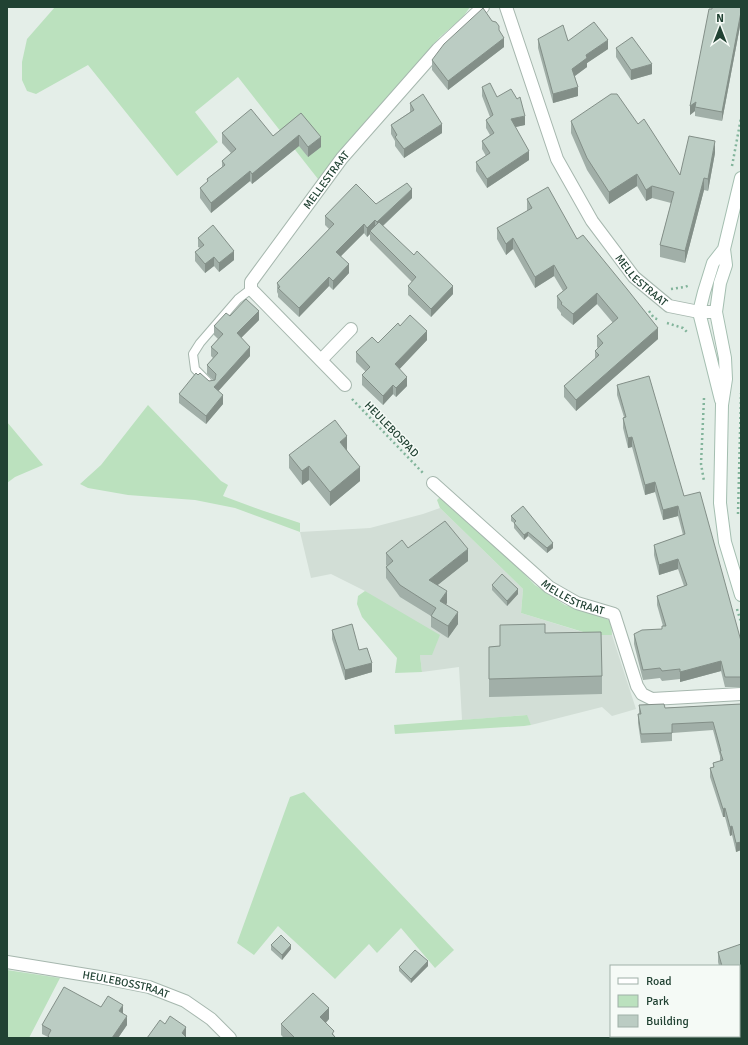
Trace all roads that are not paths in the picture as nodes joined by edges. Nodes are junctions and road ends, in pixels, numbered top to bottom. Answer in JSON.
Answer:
{"nodes":[{"id":1,"x":482,"y":7,"type":"edge"},
{"id":2,"x":506,"y":7,"type":"edge"},
{"id":3,"x":741,"y":178,"type":"edge"},
{"id":4,"x":724,"y":249,"type":"junction"},
{"id":5,"x":250,"y":289,"type":"junction"},
{"id":6,"x":699,"y":312,"type":"junction"},
{"id":7,"x":716,"y":312,"type":"junction"},
{"id":8,"x":351,"y":329,"type":"dead end"},
{"id":9,"x":320,"y":360,"type":"junction"},
{"id":10,"x":212,"y":385,"type":"edge"},
{"id":11,"x":345,"y":385,"type":"road end"},
{"id":12,"x":722,"y":405,"type":"junction"},
{"id":13,"x":433,"y":483,"type":"road end"},
{"id":14,"x":741,"y":594,"type":"edge"},
{"id":15,"x":741,"y":694,"type":"edge"},
{"id":16,"x":7,"y":962,"type":"edge"},
{"id":17,"x":230,"y":1038,"type":"edge"}],
"edges":[{"from":1,"to":5,"type":"street","name":"MELLESTRAAT"},
{"from":2,"to":6,"type":"street","name":"MELLESTRAAT"},
{"from":3,"to":4,"type":"street"},
{"from":4,"to":6,"type":"street"},
{"from":4,"to":7,"type":"street"},
{"from":5,"to":9,"type":"street"},
{"from":5,"to":10,"type":"lane"},
{"from":6,"to":7,"type":"street","name":"MELLESTRAAT"},
{"from":6,"to":12,"type":"street"},
{"from":7,"to":12,"type":"street"},
{"from":8,"to":9,"type":"street"},
{"from":9,"to":11,"type":"street"},
{"from":12,"to":14,"type":"street"},
{"from":13,"to":15,"type":"street","name":"MELLESTRAAT"},
{"from":16,"to":17,"type":"street","name":"HEULEBOSSTRAAT"}]}
